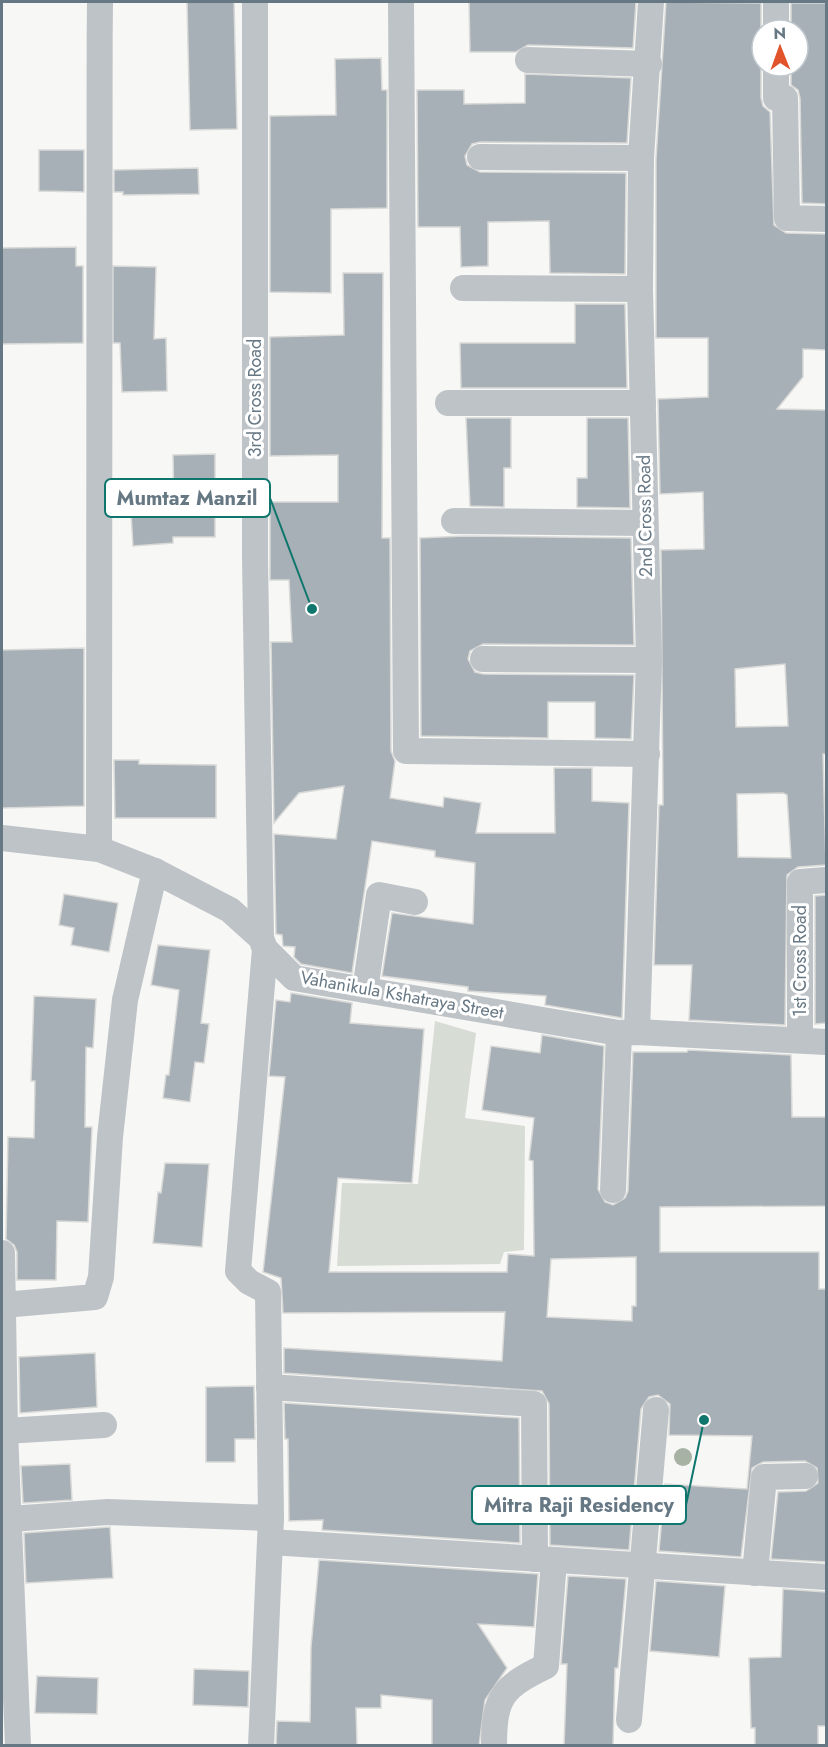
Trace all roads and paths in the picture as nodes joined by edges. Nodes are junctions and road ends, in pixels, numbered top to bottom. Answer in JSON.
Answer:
{"nodes":[{"id":1,"x":100,"y":2,"type":"edge"},
{"id":2,"x":255,"y":2,"type":"edge"},
{"id":3,"x":401,"y":2,"type":"edge"},
{"id":4,"x":651,"y":2,"type":"edge"},
{"id":5,"x":776,"y":2,"type":"edge"},
{"id":6,"x":776,"y":18,"type":"edge"},
{"id":7,"x":528,"y":60,"type":"dead end"},
{"id":8,"x":649,"y":64,"type":"junction"},
{"id":9,"x":776,"y":78,"type":"edge"},
{"id":10,"x":480,"y":157,"type":"dead end"},
{"id":11,"x":641,"y":158,"type":"junction"},
{"id":12,"x":826,"y":219,"type":"edge"},
{"id":13,"x":464,"y":288,"type":"dead end"},
{"id":14,"x":640,"y":289,"type":"junction"},
{"id":15,"x":448,"y":403,"type":"dead end"},
{"id":16,"x":643,"y":403,"type":"junction"},
{"id":17,"x":454,"y":521,"type":"dead end"},
{"id":18,"x":645,"y":523,"type":"junction"},
{"id":19,"x":483,"y":659,"type":"dead end"},
{"id":20,"x":649,"y":660,"type":"junction"},
{"id":21,"x":647,"y":754,"type":"junction"},
{"id":22,"x":11,"y":839,"type":"edge"},
{"id":23,"x":99,"y":849,"type":"junction"},
{"id":24,"x":155,"y":871,"type":"junction"},
{"id":25,"x":826,"y":880,"type":"edge"},
{"id":26,"x":415,"y":902,"type":"dead end"},
{"id":27,"x":263,"y":943,"type":"junction"},
{"id":28,"x":365,"y":990,"type":"junction"},
{"id":29,"x":628,"y":1032,"type":"junction"},
{"id":30,"x":800,"y":1040,"type":"junction"},
{"id":31,"x":826,"y":1042,"type":"edge"},
{"id":32,"x":613,"y":1190,"type":"dead end"},
{"id":33,"x":2,"y":1253,"type":"edge"},
{"id":34,"x":3,"y":1305,"type":"junction"},
{"id":35,"x":269,"y":1388,"type":"junction"},
{"id":36,"x":656,"y":1410,"type":"dead end"},
{"id":37,"x":104,"y":1425,"type":"dead end"},
{"id":38,"x":5,"y":1431,"type":"junction"},
{"id":39,"x":805,"y":1476,"type":"dead end"},
{"id":40,"x":10,"y":1519,"type":"junction"},
{"id":41,"x":270,"y":1530,"type":"junction"},
{"id":42,"x":545,"y":1560,"type":"junction"},
{"id":43,"x":644,"y":1567,"type":"junction"},
{"id":44,"x":755,"y":1573,"type":"junction"},
{"id":45,"x":826,"y":1577,"type":"edge"},
{"id":46,"x":629,"y":1720,"type":"dead end"},
{"id":47,"x":18,"y":1746,"type":"edge"},
{"id":48,"x":261,"y":1746,"type":"edge"},
{"id":49,"x":494,"y":1746,"type":"edge"}],
"edges":[{"from":1,"to":23,"type":"street"},
{"from":2,"to":27,"type":"street","name":"3rd Cross Road"},
{"from":3,"to":21,"type":"street"},
{"from":4,"to":8,"type":"street","name":"2nd Cross Road"},
{"from":5,"to":6,"type":"street"},
{"from":7,"to":8,"type":"street"},
{"from":8,"to":11,"type":"street","name":"2nd Cross Road"},
{"from":9,"to":12,"type":"street"},
{"from":10,"to":11,"type":"street"},
{"from":11,"to":14,"type":"street","name":"2nd Cross Road"},
{"from":13,"to":14,"type":"street"},
{"from":14,"to":16,"type":"street","name":"2nd Cross Road"},
{"from":15,"to":16,"type":"street"},
{"from":16,"to":18,"type":"street","name":"2nd Cross Road"},
{"from":17,"to":18,"type":"street"},
{"from":18,"to":20,"type":"street","name":"2nd Cross Road"},
{"from":19,"to":20,"type":"street"},
{"from":20,"to":21,"type":"street","name":"2nd Cross Road"},
{"from":21,"to":29,"type":"street","name":"2nd Cross Road"},
{"from":22,"to":23,"type":"street","name":"Vahanikula Kshatraya Street"},
{"from":23,"to":24,"type":"street","name":"Vahanikula Kshatraya Street"},
{"from":24,"to":27,"type":"street","name":"Vahanikula Kshatraya Street"},
{"from":24,"to":34,"type":"street"},
{"from":25,"to":30,"type":"street","name":"1st Cross Road"},
{"from":26,"to":28,"type":"street"},
{"from":27,"to":28,"type":"street","name":"Vahanikula Kshatraya Street"},
{"from":27,"to":35,"type":"street","name":"3rd Cross Road"},
{"from":28,"to":29,"type":"street","name":"Vahanikula Kshatraya Street"},
{"from":29,"to":30,"type":"street","name":"Vahanikula Kshatraya Street"},
{"from":29,"to":32,"type":"street","name":"2nd Cross Road"},
{"from":30,"to":31,"type":"street","name":"Vahanikula Kshatraya Street"},
{"from":33,"to":34,"type":"street"},
{"from":34,"to":38,"type":"street"},
{"from":35,"to":41,"type":"street"},
{"from":35,"to":42,"type":"street"},
{"from":36,"to":43,"type":"street"},
{"from":37,"to":38,"type":"street"},
{"from":38,"to":40,"type":"street"},
{"from":39,"to":44,"type":"street"},
{"from":40,"to":41,"type":"street"},
{"from":40,"to":47,"type":"street"},
{"from":41,"to":42,"type":"street"},
{"from":41,"to":48,"type":"street"},
{"from":42,"to":43,"type":"street"},
{"from":42,"to":49,"type":"street"},
{"from":43,"to":44,"type":"street"},
{"from":43,"to":46,"type":"street"},
{"from":44,"to":45,"type":"street"}]}
